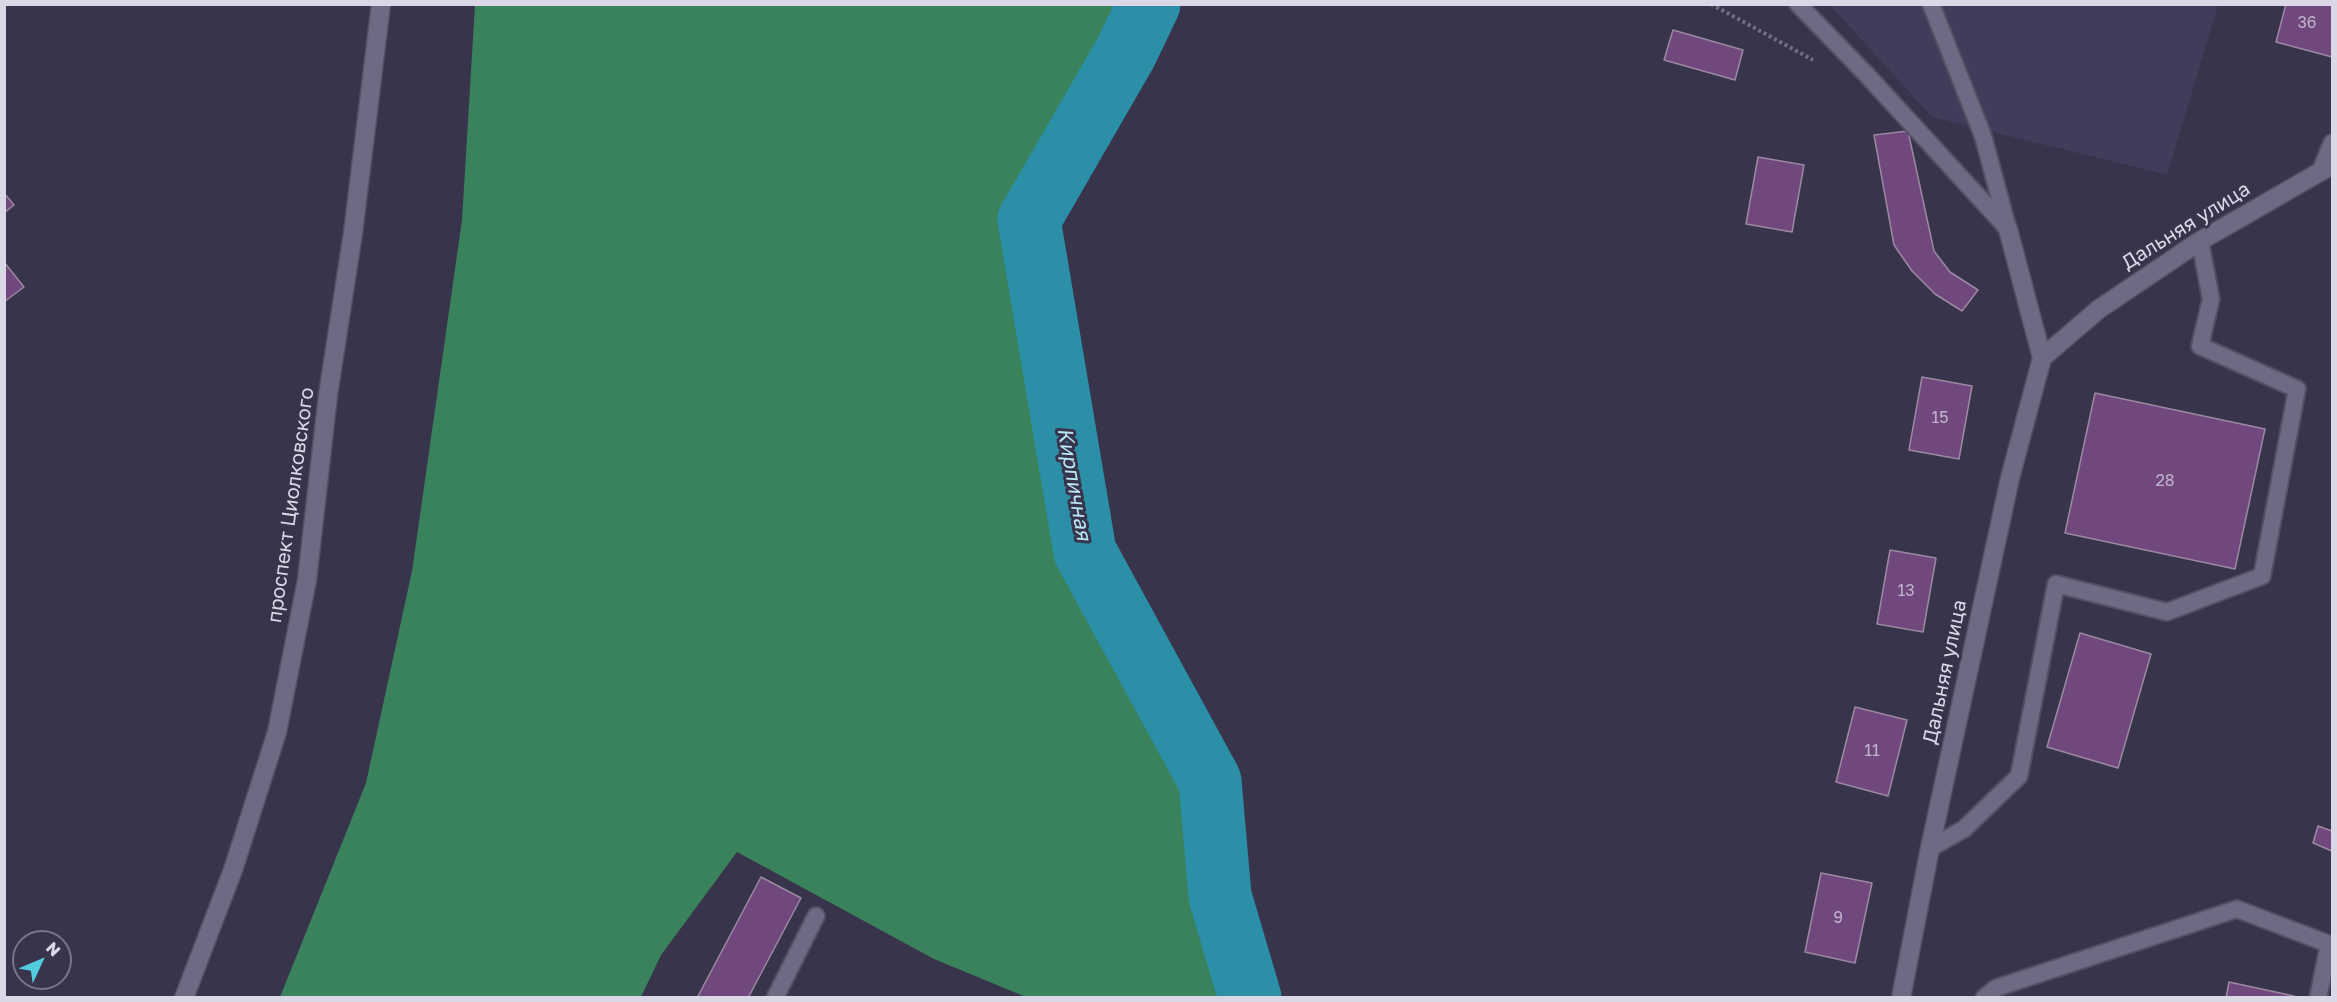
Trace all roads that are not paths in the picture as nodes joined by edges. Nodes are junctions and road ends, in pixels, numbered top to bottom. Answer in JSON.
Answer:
{"nodes":[{"id":1,"x":381,"y":4,"type":"edge"},
{"id":2,"x":1798,"y":4,"type":"edge"},
{"id":3,"x":1931,"y":4,"type":"edge"},
{"id":4,"x":2332,"y":143,"type":"edge"},
{"id":5,"x":2326,"y":168,"type":"edge"},
{"id":6,"x":2008,"y":229,"type":"junction"},
{"id":7,"x":2200,"y":241,"type":"junction"},
{"id":8,"x":2042,"y":358,"type":"junction"},
{"id":9,"x":1929,"y":848,"type":"junction"},
{"id":10,"x":816,"y":916,"type":"dead end"},
{"id":11,"x":184,"y":998,"type":"edge"},
{"id":12,"x":775,"y":998,"type":"edge"},
{"id":13,"x":1901,"y":998,"type":"edge"},
{"id":14,"x":1984,"y":998,"type":"edge"},
{"id":15,"x":2318,"y":998,"type":"edge"}],
"edges":[{"from":1,"to":11,"type":"street","name":"проспект Циолковского"},
{"from":2,"to":6,"type":"lane"},
{"from":3,"to":6,"type":"lane"},
{"from":4,"to":5,"type":"lane"},
{"from":5,"to":7,"type":"street","name":"Дальняя улица"},
{"from":6,"to":8,"type":"street","name":"Дальняя улица"},
{"from":7,"to":8,"type":"street","name":"Дальняя улица"},
{"from":7,"to":9,"type":"lane"},
{"from":8,"to":9,"type":"street","name":"Дальняя улица"},
{"from":9,"to":13,"type":"street","name":"Дальняя улица"},
{"from":10,"to":12,"type":"lane"},
{"from":14,"to":15,"type":"lane"}]}
